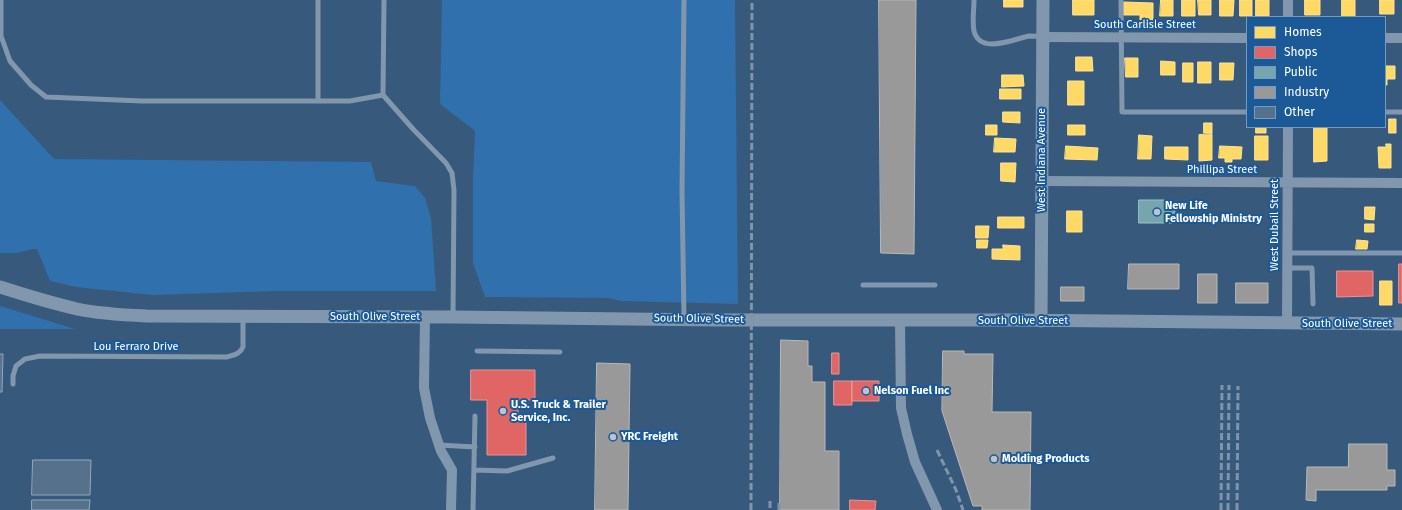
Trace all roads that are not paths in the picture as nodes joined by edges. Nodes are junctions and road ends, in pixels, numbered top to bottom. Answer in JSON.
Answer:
{"nodes":[{"id":1,"x":1,"y":0,"type":"edge"},
{"id":2,"x":318,"y":0,"type":"edge"},
{"id":3,"x":384,"y":0,"type":"edge"},
{"id":4,"x":684,"y":0,"type":"edge"},
{"id":5,"x":974,"y":0,"type":"edge"},
{"id":6,"x":1043,"y":0,"type":"edge"},
{"id":7,"x":1121,"y":0,"type":"edge"},
{"id":8,"x":1288,"y":0,"type":"edge"},
{"id":9,"x":1288,"y":16,"type":"edge"},
{"id":10,"x":1043,"y":37,"type":"junction"},
{"id":11,"x":1121,"y":37,"type":"junction"},
{"id":12,"x":1246,"y":38,"type":"edge"},
{"id":13,"x":1386,"y":38,"type":"edge"},
{"id":14,"x":1402,"y":38,"type":"edge"},
{"id":15,"x":383,"y":95,"type":"junction"},
{"id":16,"x":318,"y":101,"type":"junction"},
{"id":17,"x":1246,"y":112,"type":"edge"},
{"id":18,"x":1386,"y":112,"type":"edge"},
{"id":19,"x":1402,"y":112,"type":"edge"},
{"id":20,"x":1288,"y":128,"type":"edge"},
{"id":21,"x":1042,"y":181,"type":"junction"},
{"id":22,"x":1288,"y":183,"type":"junction"},
{"id":23,"x":1402,"y":183,"type":"edge"},
{"id":24,"x":1287,"y":253,"type":"junction"},
{"id":25,"x":1402,"y":253,"type":"edge"},
{"id":26,"x":1287,"y":268,"type":"junction"},
{"id":27,"x":863,"y":285,"type":"dead end"},
{"id":28,"x":935,"y":285,"type":"dead end"},
{"id":29,"x":0,"y":287,"type":"edge"},
{"id":30,"x":1313,"y":304,"type":"dead end"},
{"id":31,"x":243,"y":316,"type":"junction"},
{"id":32,"x":425,"y":317,"type":"junction"},
{"id":33,"x":453,"y":317,"type":"junction"},
{"id":34,"x":684,"y":320,"type":"junction"},
{"id":35,"x":900,"y":320,"type":"junction"},
{"id":36,"x":1041,"y":321,"type":"junction"},
{"id":37,"x":1287,"y":323,"type":"junction"},
{"id":38,"x":1402,"y":324,"type":"edge"},
{"id":39,"x":477,"y":351,"type":"dead end"},
{"id":40,"x":560,"y":352,"type":"dead end"},
{"id":41,"x":13,"y":384,"type":"dead end"},
{"id":42,"x":476,"y":416,"type":"dead end"},
{"id":43,"x":439,"y":445,"type":"junction"},
{"id":44,"x":475,"y":447,"type":"junction"},
{"id":45,"x":553,"y":458,"type":"dead end"},
{"id":46,"x":474,"y":470,"type":"junction"},
{"id":47,"x":451,"y":510,"type":"edge"},
{"id":48,"x":473,"y":510,"type":"edge"},
{"id":49,"x":937,"y":510,"type":"edge"}],
"edges":[{"from":1,"to":16,"type":"lane"},
{"from":2,"to":16,"type":"lane"},
{"from":3,"to":15,"type":"lane"},
{"from":4,"to":34,"type":"lane"},
{"from":5,"to":10,"type":"lane"},
{"from":6,"to":10,"type":"street","name":"West Indiana Avenue"},
{"from":7,"to":11,"type":"lane"},
{"from":8,"to":9,"type":"street"},
{"from":10,"to":11,"type":"street","name":"South Carlisle Street"},
{"from":10,"to":21,"type":"street","name":"West Indiana Avenue"},
{"from":11,"to":12,"type":"street","name":"South Carlisle Street"},
{"from":11,"to":17,"type":"lane"},
{"from":13,"to":14,"type":"street"},
{"from":15,"to":16,"type":"lane"},
{"from":15,"to":33,"type":"lane"},
{"from":18,"to":19,"type":"lane"},
{"from":20,"to":22,"type":"street","name":"West Dubail Street"},
{"from":21,"to":22,"type":"street","name":"Phillipa Street"},
{"from":21,"to":36,"type":"street","name":"West Indiana Avenue"},
{"from":22,"to":23,"type":"street","name":"Phillipa Street"},
{"from":22,"to":24,"type":"street","name":"West Dubail Street"},
{"from":24,"to":25,"type":"lane"},
{"from":24,"to":26,"type":"street","name":"West Dubail Street"},
{"from":26,"to":30,"type":"lane"},
{"from":26,"to":37,"type":"street","name":"West Dubail Street"},
{"from":27,"to":28,"type":"lane"},
{"from":29,"to":31,"type":"street","name":"South Olive Street"},
{"from":31,"to":32,"type":"street","name":"South Olive Street"},
{"from":31,"to":41,"type":"lane","name":"Lou Ferraro Drive"},
{"from":32,"to":33,"type":"street","name":"South Olive Street"},
{"from":32,"to":43,"type":"street"},
{"from":33,"to":34,"type":"street","name":"South Olive Street"},
{"from":34,"to":35,"type":"street","name":"South Olive Street"},
{"from":35,"to":36,"type":"street","name":"South Olive Street"},
{"from":35,"to":49,"type":"street"},
{"from":36,"to":37,"type":"street","name":"South Olive Street"},
{"from":37,"to":38,"type":"street","name":"South Olive Street"},
{"from":39,"to":40,"type":"lane"},
{"from":42,"to":44,"type":"lane"},
{"from":43,"to":44,"type":"lane"},
{"from":43,"to":47,"type":"street"},
{"from":44,"to":46,"type":"lane"},
{"from":45,"to":46,"type":"lane"},
{"from":46,"to":48,"type":"lane"}]}
